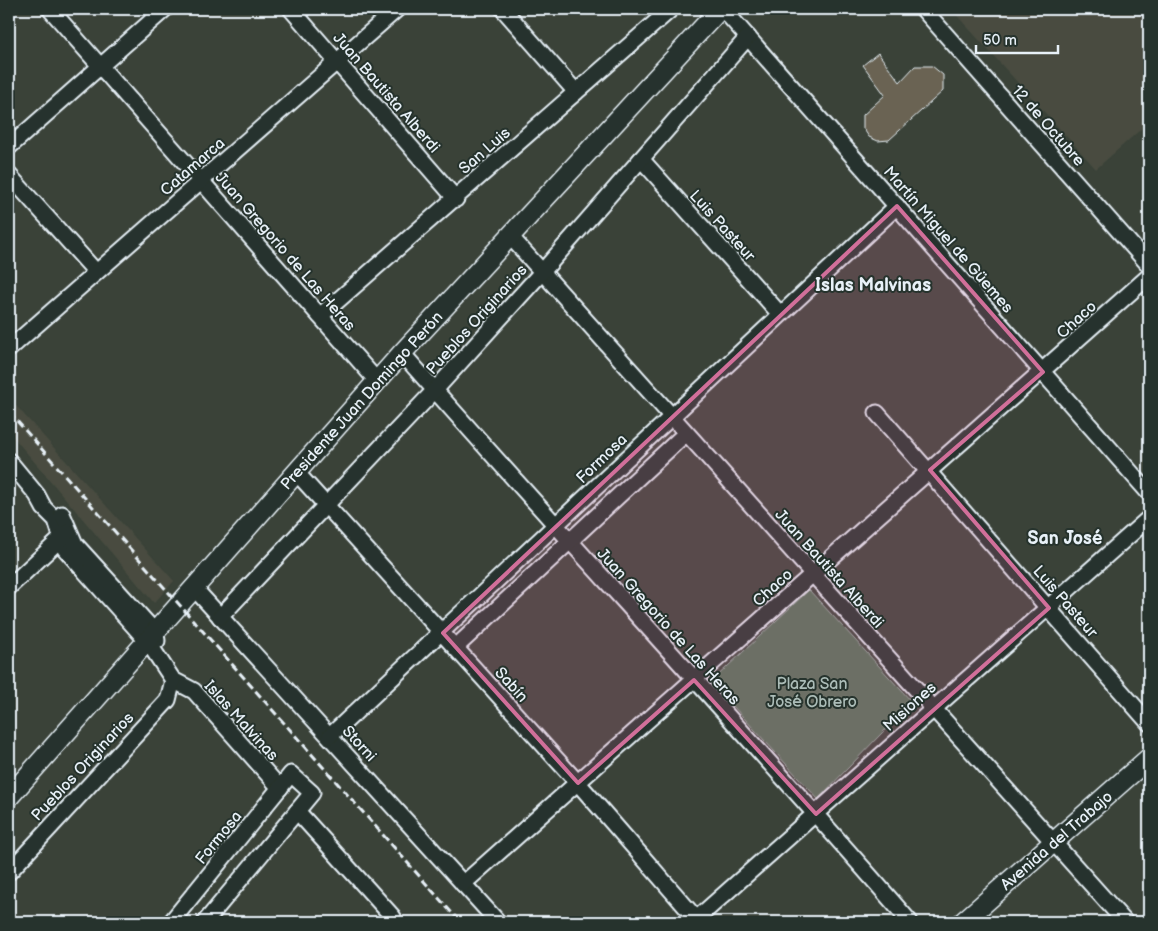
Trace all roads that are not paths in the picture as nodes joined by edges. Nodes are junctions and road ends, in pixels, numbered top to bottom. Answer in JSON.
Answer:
{"nodes":[{"id":1,"x":50,"y":9,"type":"edge"},
{"id":2,"x":165,"y":9,"type":"edge"},
{"id":3,"x":291,"y":9,"type":"edge"},
{"id":4,"x":397,"y":9,"type":"edge"},
{"id":5,"x":503,"y":9,"type":"edge"},
{"id":6,"x":671,"y":9,"type":"edge"},
{"id":7,"x":721,"y":9,"type":"edge"},
{"id":8,"x":923,"y":9,"type":"edge"},
{"id":9,"x":748,"y":37,"type":"junction"},
{"id":10,"x":337,"y":61,"type":"junction"},
{"id":11,"x":101,"y":64,"type":"junction"},
{"id":12,"x":576,"y":92,"type":"junction"},
{"id":13,"x":9,"y":147,"type":"edge"},
{"id":14,"x":641,"y":159,"type":"junction"},
{"id":15,"x":9,"y":175,"type":"edge"},
{"id":16,"x":202,"y":180,"type":"junction"},
{"id":17,"x":456,"y":199,"type":"junction"},
{"id":18,"x":896,"y":206,"type":"junction"},
{"id":19,"x":510,"y":236,"type":"junction"},
{"id":20,"x":1149,"y":265,"type":"edge"},
{"id":21,"x":96,"y":272,"type":"junction"},
{"id":22,"x":542,"y":272,"type":"junction"},
{"id":23,"x":1149,"y":276,"type":"edge"},
{"id":24,"x":780,"y":314,"type":"junction"},
{"id":25,"x":320,"y":316,"type":"junction"},
{"id":26,"x":9,"y":349,"type":"edge"},
{"id":27,"x":402,"y":353,"type":"junction"},
{"id":28,"x":1043,"y":372,"type":"junction"},
{"id":29,"x":377,"y":382,"type":"junction"},
{"id":30,"x":435,"y":390,"type":"junction"},
{"id":31,"x":877,"y":413,"type":"dead end"},
{"id":32,"x":670,"y":416,"type":"junction"},
{"id":33,"x":686,"y":433,"type":"junction"},
{"id":34,"x":9,"y":461,"type":"edge"},
{"id":35,"x":930,"y":470,"type":"junction"},
{"id":36,"x":296,"y":472,"type":"junction"},
{"id":37,"x":1149,"y":493,"type":"edge"},
{"id":38,"x":326,"y":504,"type":"junction"},
{"id":39,"x":1149,"y":518,"type":"edge"},
{"id":40,"x":555,"y":527,"type":"junction"},
{"id":41,"x":64,"y":534,"type":"junction"},
{"id":42,"x":570,"y":542,"type":"junction"},
{"id":43,"x":813,"y":574,"type":"junction"},
{"id":44,"x":9,"y":587,"type":"edge"},
{"id":45,"x":195,"y":589,"type":"junction"},
{"id":46,"x":1049,"y":608,"type":"junction"},
{"id":47,"x":220,"y":617,"type":"junction"},
{"id":48,"x":443,"y":633,"type":"junction"},
{"id":49,"x":154,"y":643,"type":"junction"},
{"id":50,"x":456,"y":647,"type":"junction"},
{"id":51,"x":173,"y":680,"type":"junction"},
{"id":52,"x":694,"y":680,"type":"junction"},
{"id":53,"x":932,"y":708,"type":"junction"},
{"id":54,"x":1149,"y":723,"type":"edge"},
{"id":55,"x":330,"y":736,"type":"junction"},
{"id":56,"x":1149,"y":758,"type":"edge"},
{"id":57,"x":578,"y":783,"type":"junction"},
{"id":58,"x":280,"y":788,"type":"junction"},
{"id":59,"x":9,"y":798,"type":"edge"},
{"id":60,"x":297,"y":811,"type":"junction"},
{"id":61,"x":816,"y":814,"type":"junction"},
{"id":62,"x":1053,"y":843,"type":"junction"},
{"id":63,"x":10,"y":868,"type":"edge"},
{"id":64,"x":463,"y":884,"type":"junction"},
{"id":65,"x":393,"y":917,"type":"dead end"},
{"id":66,"x":696,"y":921,"type":"edge"},
{"id":67,"x":171,"y":922,"type":"edge"},
{"id":68,"x":205,"y":922,"type":"edge"},
{"id":69,"x":498,"y":922,"type":"edge"},
{"id":70,"x":910,"y":922,"type":"edge"},
{"id":71,"x":963,"y":922,"type":"edge"},
{"id":72,"x":1125,"y":922,"type":"edge"}],
"edges":[{"from":1,"to":11,"type":"street","name":"Juan Gregorio de Las Heras"},
{"from":2,"to":11,"type":"street"},
{"from":3,"to":10,"type":"street","name":"Juan Bautista Alberdi"},
{"from":4,"to":10,"type":"street","name":"Catamarca"},
{"from":5,"to":12,"type":"street"},
{"from":6,"to":12,"type":"street","name":"San Luis"},
{"from":7,"to":9,"type":"street","name":"Martín Miguel de Güemes"},
{"from":7,"to":19,"type":"main road","name":"Presidente Juan Domingo Perón"},
{"from":8,"to":20,"type":"street","name":"12 de Octubre"},
{"from":9,"to":14,"type":"street","name":"Pueblos Originarios"},
{"from":9,"to":18,"type":"street","name":"Martín Miguel de Güemes"},
{"from":10,"to":16,"type":"street","name":"Catamarca"},
{"from":10,"to":17,"type":"street","name":"Juan Bautista Alberdi"},
{"from":11,"to":13,"type":"street"},
{"from":11,"to":16,"type":"street","name":"Juan Gregorio de Las Heras"},
{"from":12,"to":17,"type":"street","name":"San Luis"},
{"from":14,"to":22,"type":"street","name":"Pueblos Originarios"},
{"from":14,"to":24,"type":"street","name":"Luis Pasteur"},
{"from":15,"to":21,"type":"street"},
{"from":16,"to":21,"type":"street","name":"Catamarca"},
{"from":16,"to":25,"type":"street","name":"Juan Gregorio de Las Heras"},
{"from":17,"to":25,"type":"street","name":"San Luis"},
{"from":18,"to":24,"type":"street","name":"Formosa"},
{"from":18,"to":28,"type":"street","name":"Martín Miguel de Güemes"},
{"from":19,"to":22,"type":"street","name":"Juan Bautista Alberdi"},
{"from":19,"to":27,"type":"main road","name":"Presidente Juan Domingo Perón"},
{"from":21,"to":26,"type":"street","name":"Catamarca"},
{"from":22,"to":30,"type":"street","name":"Pueblos Originarios"},
{"from":22,"to":32,"type":"street","name":"Juan Bautista Alberdi"},
{"from":23,"to":28,"type":"street","name":"Chaco"},
{"from":24,"to":32,"type":"street","name":"Formosa"},
{"from":25,"to":29,"type":"street","name":"Juan Gregorio de Las Heras"},
{"from":27,"to":29,"type":"main road","name":"Presidente Juan Domingo Perón"},
{"from":27,"to":30,"type":"street","name":"Juan Gregorio de Las Heras"},
{"from":28,"to":35,"type":"street","name":"Chaco"},
{"from":28,"to":37,"type":"street","name":"Martín Miguel de Güemes"},
{"from":29,"to":36,"type":"main road","name":"Presidente Juan Domingo Perón"},
{"from":30,"to":38,"type":"street","name":"Pueblos Originarios"},
{"from":30,"to":40,"type":"street","name":"Juan Gregorio de Las Heras"},
{"from":31,"to":35,"type":"street","name":"Luis Pasteur"},
{"from":32,"to":33,"type":"street","name":"Juan Bautista Alberdi"},
{"from":32,"to":40,"type":"street","name":"Formosa"},
{"from":33,"to":42,"type":"street"},
{"from":33,"to":43,"type":"street","name":"Juan Bautista Alberdi"},
{"from":34,"to":41,"type":"street"},
{"from":35,"to":43,"type":"street","name":"Chaco"},
{"from":35,"to":46,"type":"street","name":"Luis Pasteur"},
{"from":36,"to":38,"type":"street","name":"Sabín"},
{"from":36,"to":45,"type":"main road","name":"Presidente Juan Domingo Perón"},
{"from":38,"to":47,"type":"street","name":"Pueblos Originarios"},
{"from":38,"to":48,"type":"street","name":"Sabín"},
{"from":39,"to":46,"type":"street","name":"Misiones"},
{"from":40,"to":42,"type":"street","name":"Juan Gregorio de Las Heras"},
{"from":40,"to":48,"type":"street","name":"Formosa"},
{"from":41,"to":44,"type":"street"},
{"from":41,"to":49,"type":"street"},
{"from":42,"to":50,"type":"street"},
{"from":42,"to":52,"type":"street","name":"Juan Gregorio de Las Heras"},
{"from":43,"to":52,"type":"street","name":"Chaco"},
{"from":43,"to":53,"type":"street","name":"Juan Bautista Alberdi"},
{"from":45,"to":47,"type":"street","name":"Storni"},
{"from":45,"to":49,"type":"main road","name":"Presidente Juan Domingo Perón"},
{"from":46,"to":53,"type":"street","name":"Misiones"},
{"from":46,"to":54,"type":"street","name":"Luis Pasteur"},
{"from":47,"to":55,"type":"street","name":"Storni"},
{"from":48,"to":50,"type":"street","name":"Sabín"},
{"from":48,"to":55,"type":"street","name":"Formosa"},
{"from":49,"to":51,"type":"street"},
{"from":49,"to":59,"type":"main road","name":"Presidente Juan Domingo Perón"},
{"from":50,"to":57,"type":"street","name":"Sabín"},
{"from":51,"to":58,"type":"street","name":"Islas Malvinas"},
{"from":51,"to":63,"type":"street","name":"Pueblos Originarios"},
{"from":52,"to":57,"type":"street","name":"Chaco"},
{"from":52,"to":61,"type":"street","name":"Juan Gregorio de Las Heras"},
{"from":53,"to":61,"type":"street","name":"Misiones"},
{"from":53,"to":62,"type":"street","name":"Juan Bautista Alberdi"},
{"from":55,"to":64,"type":"street","name":"Storni"},
{"from":56,"to":62,"type":"main road","name":"Avenida del Trabajo"},
{"from":57,"to":64,"type":"street","name":"Chaco"},
{"from":57,"to":66,"type":"street","name":"Sabín"},
{"from":58,"to":60,"type":"street","name":"Formosa"},
{"from":58,"to":67,"type":"street","name":"Formosa"},
{"from":60,"to":65,"type":"street"},
{"from":60,"to":68,"type":"street"},
{"from":61,"to":66,"type":"street","name":"Misiones"},
{"from":61,"to":70,"type":"street","name":"Juan Gregorio de Las Heras"},
{"from":62,"to":71,"type":"main road","name":"Avenida del Trabajo"},
{"from":62,"to":72,"type":"street","name":"Juan Bautista Alberdi"},
{"from":64,"to":69,"type":"street","name":"Storni"}]}
